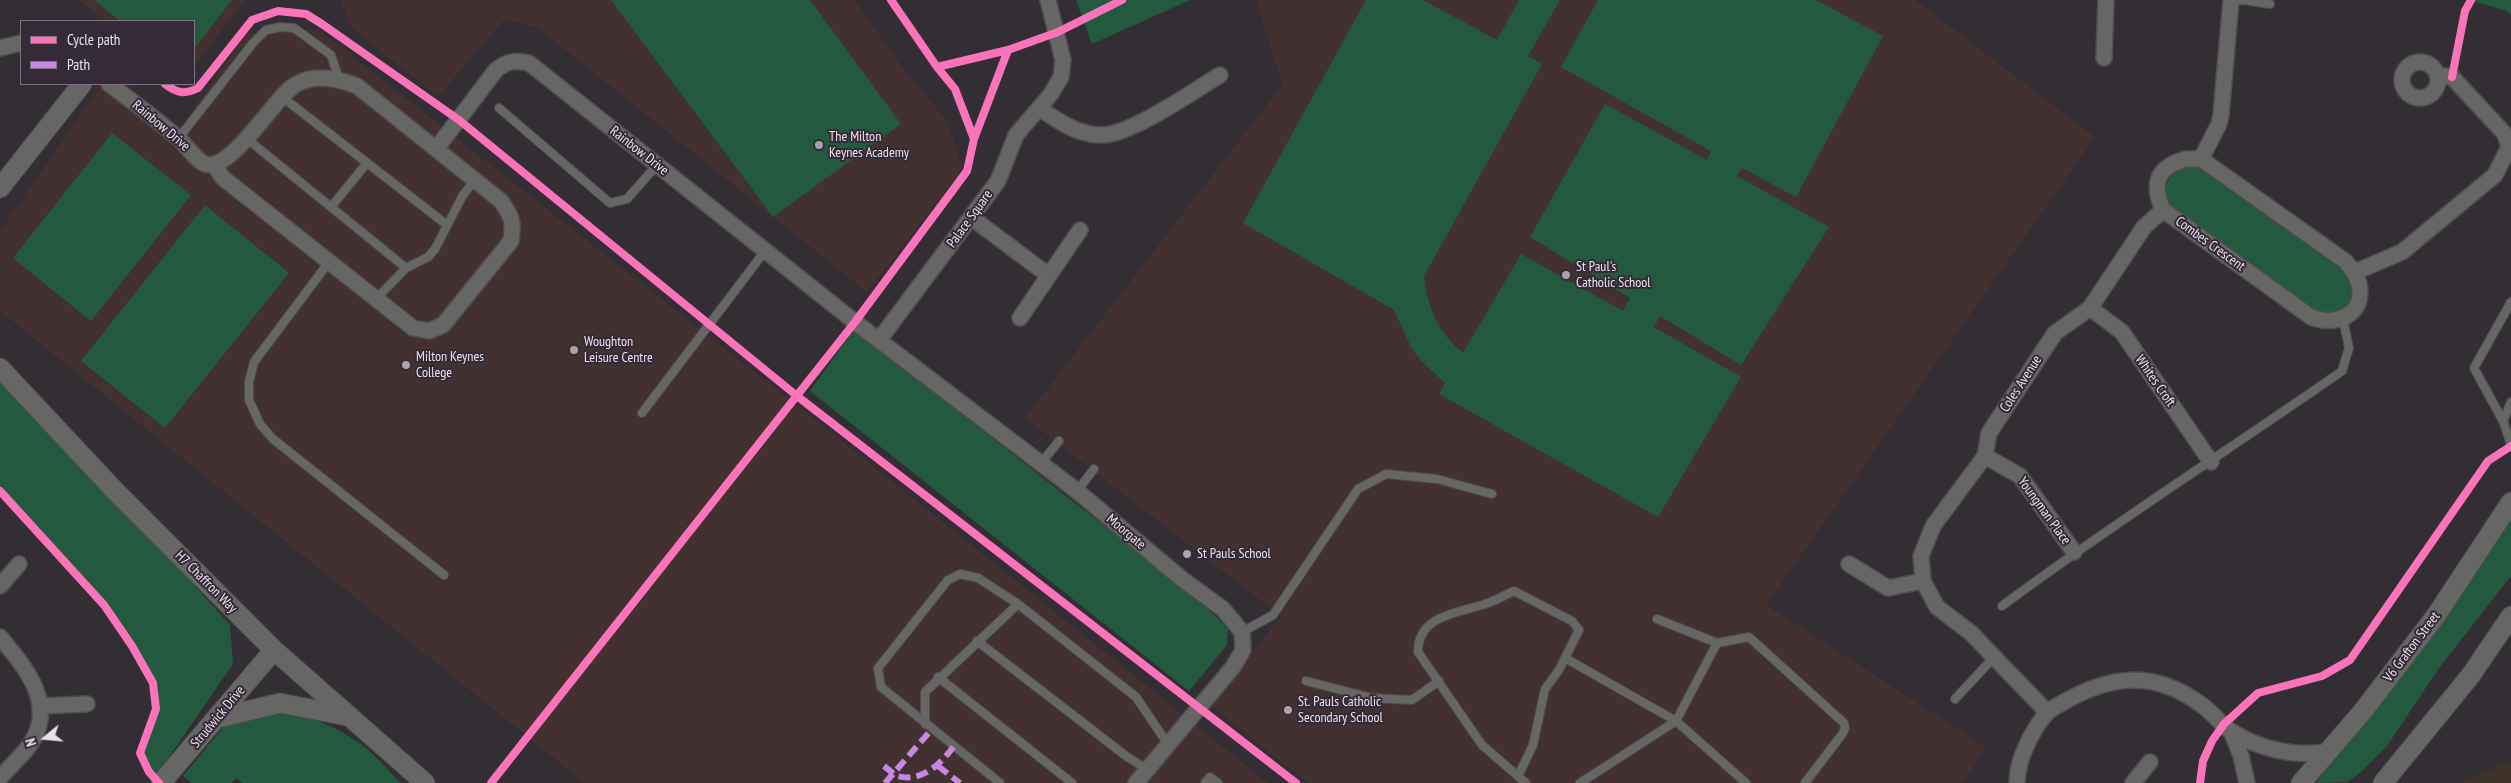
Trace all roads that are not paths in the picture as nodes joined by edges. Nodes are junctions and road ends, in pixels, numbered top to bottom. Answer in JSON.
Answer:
{"nodes":[{"id":1,"x":1048,"y":0,"type":"edge"},
{"id":2,"x":2106,"y":0,"type":"edge"},
{"id":3,"x":2231,"y":1,"type":"edge"},
{"id":4,"x":2270,"y":4,"type":"dead end"},
{"id":5,"x":20,"y":42,"type":"edge"},
{"id":6,"x":0,"y":48,"type":"edge"},
{"id":7,"x":2104,"y":58,"type":"dead end"},
{"id":8,"x":1220,"y":75,"type":"dead end"},
{"id":9,"x":2438,"y":75,"type":"dead end"},
{"id":10,"x":339,"y":79,"type":"junction"},
{"id":11,"x":81,"y":85,"type":"edge"},
{"id":12,"x":110,"y":85,"type":"edge"},
{"id":13,"x":281,"y":96,"type":"junction"},
{"id":14,"x":498,"y":108,"type":"dead end"},
{"id":15,"x":1039,"y":108,"type":"junction"},
{"id":16,"x":246,"y":138,"type":"junction"},
{"id":17,"x":178,"y":139,"type":"junction"},
{"id":18,"x":436,"y":149,"type":"junction"},
{"id":19,"x":2201,"y":159,"type":"junction"},
{"id":20,"x":367,"y":163,"type":"junction"},
{"id":21,"x":214,"y":164,"type":"junction"},
{"id":22,"x":657,"y":165,"type":"junction"},
{"id":23,"x":475,"y":180,"type":"junction"},
{"id":24,"x":0,"y":188,"type":"edge"},
{"id":25,"x":331,"y":207,"type":"junction"},
{"id":26,"x":2163,"y":210,"type":"junction"},
{"id":27,"x":972,"y":218,"type":"junction"},
{"id":28,"x":447,"y":226,"type":"junction"},
{"id":29,"x":1080,"y":230,"type":"dead end"},
{"id":30,"x":765,"y":251,"type":"junction"},
{"id":31,"x":329,"y":262,"type":"junction"},
{"id":32,"x":406,"y":268,"type":"junction"},
{"id":33,"x":2354,"y":272,"type":"junction"},
{"id":34,"x":1048,"y":275,"type":"junction"},
{"id":35,"x":375,"y":300,"type":"junction"},
{"id":36,"x":2511,"y":302,"type":"edge"},
{"id":37,"x":2090,"y":308,"type":"junction"},
{"id":38,"x":1020,"y":318,"type":"dead end"},
{"id":39,"x":2343,"y":318,"type":"junction"},
{"id":40,"x":855,"y":322,"type":"joint"},
{"id":41,"x":879,"y":340,"type":"junction"},
{"id":42,"x":0,"y":368,"type":"edge"},
{"id":43,"x":2511,"y":402,"type":"edge"},
{"id":44,"x":642,"y":413,"type":"dead end"},
{"id":45,"x":2503,"y":421,"type":"junction"},
{"id":46,"x":1059,"y":441,"type":"dead end"},
{"id":47,"x":2511,"y":444,"type":"edge"},
{"id":48,"x":1985,"y":456,"type":"junction"},
{"id":49,"x":2211,"y":462,"type":"junction"},
{"id":50,"x":1041,"y":463,"type":"junction"},
{"id":51,"x":1094,"y":469,"type":"dead end"},
{"id":52,"x":1077,"y":491,"type":"junction"},
{"id":53,"x":1492,"y":494,"type":"dead end"},
{"id":54,"x":2511,"y":502,"type":"edge"},
{"id":55,"x":2074,"y":552,"type":"junction"},
{"id":56,"x":19,"y":564,"type":"dead end"},
{"id":57,"x":1849,"y":564,"type":"dead end"},
{"id":58,"x":444,"y":575,"type":"dead end"},
{"id":59,"x":2,"y":580,"type":"edge"},
{"id":60,"x":1922,"y":581,"type":"junction"},
{"id":61,"x":1018,"y":604,"type":"junction"},
{"id":62,"x":2002,"y":606,"type":"dead end"},
{"id":63,"x":2511,"y":616,"type":"edge"},
{"id":64,"x":1657,"y":619,"type":"dead end"},
{"id":65,"x":1242,"y":632,"type":"junction"},
{"id":66,"x":0,"y":637,"type":"edge"},
{"id":67,"x":977,"y":641,"type":"junction"},
{"id":68,"x":1717,"y":643,"type":"junction"},
{"id":69,"x":274,"y":650,"type":"junction"},
{"id":70,"x":1995,"y":656,"type":"junction"},
{"id":71,"x":1565,"y":658,"type":"junction"},
{"id":72,"x":938,"y":677,"type":"junction"},
{"id":73,"x":1306,"y":681,"type":"dead end"},
{"id":74,"x":1438,"y":682,"type":"junction"},
{"id":75,"x":1955,"y":699,"type":"dead end"},
{"id":76,"x":87,"y":704,"type":"dead end"},
{"id":77,"x":41,"y":706,"type":"junction"},
{"id":78,"x":2047,"y":712,"type":"junction"},
{"id":79,"x":348,"y":716,"type":"junction"},
{"id":80,"x":218,"y":718,"type":"junction"},
{"id":81,"x":1676,"y":721,"type":"junction"},
{"id":82,"x":925,"y":724,"type":"junction"},
{"id":83,"x":2231,"y":731,"type":"junction"},
{"id":84,"x":1169,"y":746,"type":"junction"},
{"id":85,"x":2326,"y":752,"type":"junction"},
{"id":86,"x":2150,"y":762,"type":"dead end"},
{"id":87,"x":1148,"y":770,"type":"junction"},
{"id":88,"x":1518,"y":776,"type":"junction"},
{"id":89,"x":0,"y":778,"type":"edge"},
{"id":90,"x":161,"y":783,"type":"edge"},
{"id":91,"x":425,"y":783,"type":"edge"},
{"id":92,"x":1000,"y":783,"type":"edge"},
{"id":93,"x":1072,"y":783,"type":"edge"},
{"id":94,"x":1136,"y":783,"type":"edge"},
{"id":95,"x":1205,"y":783,"type":"edge"},
{"id":96,"x":1218,"y":783,"type":"edge"},
{"id":97,"x":1526,"y":783,"type":"edge"},
{"id":98,"x":1580,"y":783,"type":"edge"},
{"id":99,"x":1746,"y":783,"type":"edge"},
{"id":100,"x":1805,"y":783,"type":"edge"},
{"id":101,"x":2017,"y":783,"type":"edge"},
{"id":102,"x":2133,"y":783,"type":"edge"},
{"id":103,"x":2247,"y":783,"type":"edge"},
{"id":104,"x":2301,"y":783,"type":"edge"},
{"id":105,"x":2383,"y":783,"type":"edge"}],
"edges":[{"from":1,"to":15,"type":"street","name":"Palace Square"},
{"from":2,"to":7,"type":"street"},
{"from":3,"to":4,"type":"lane"},
{"from":3,"to":19,"type":"street"},
{"from":5,"to":6,"type":"street"},
{"from":8,"to":15,"type":"street"},
{"from":9,"to":33,"type":"street"},
{"from":10,"to":13,"type":"street","name":"Rainbow Drive"},
{"from":10,"to":17,"type":"lane"},
{"from":10,"to":18,"type":"street","name":"Rainbow Drive"},
{"from":11,"to":24,"type":"street"},
{"from":12,"to":17,"type":"street","name":"Rainbow Drive"},
{"from":13,"to":16,"type":"street","name":"Rainbow Drive"},
{"from":13,"to":20,"type":"lane"},
{"from":14,"to":22,"type":"lane"},
{"from":15,"to":27,"type":"street","name":"Palace Square"},
{"from":16,"to":21,"type":"street","name":"Rainbow Drive"},
{"from":16,"to":25,"type":"lane"},
{"from":17,"to":21,"type":"street","name":"Rainbow Drive"},
{"from":18,"to":22,"type":"street","name":"Rainbow Drive"},
{"from":18,"to":23,"type":"street","name":"Rainbow Drive"},
{"from":19,"to":26,"type":"street","name":"Combes Crescent"},
{"from":19,"to":33,"type":"street"},
{"from":20,"to":25,"type":"lane"},
{"from":20,"to":28,"type":"lane"},
{"from":21,"to":31,"type":"street","name":"Rainbow Drive"},
{"from":22,"to":30,"type":"street","name":"Rainbow Drive"},
{"from":23,"to":28,"type":"lane"},
{"from":23,"to":35,"type":"street","name":"Rainbow Drive"},
{"from":25,"to":32,"type":"lane"},
{"from":26,"to":37,"type":"street","name":"Coles Avenue"},
{"from":26,"to":39,"type":"street","name":"Combes Crescent"},
{"from":27,"to":34,"type":"street"},
{"from":27,"to":41,"type":"street","name":"Palace Square"},
{"from":28,"to":32,"type":"lane"},
{"from":29,"to":34,"type":"street"},
{"from":30,"to":40,"type":"street","name":"Rainbow Drive"},
{"from":30,"to":44,"type":"lane"},
{"from":31,"to":35,"type":"street","name":"Rainbow Drive"},
{"from":31,"to":58,"type":"lane"},
{"from":32,"to":35,"type":"lane"},
{"from":33,"to":39,"type":"street"},
{"from":34,"to":38,"type":"street"},
{"from":36,"to":45,"type":"lane"},
{"from":37,"to":48,"type":"street","name":"Coles Avenue"},
{"from":37,"to":49,"type":"street","name":"Whites Croft"},
{"from":39,"to":49,"type":"lane"},
{"from":40,"to":41,"type":"street","name":"Moorgate"},
{"from":41,"to":50,"type":"street","name":"Moorgate"},
{"from":42,"to":69,"type":"street","name":"H7 Chaffron Way"},
{"from":43,"to":45,"type":"lane"},
{"from":45,"to":47,"type":"lane"},
{"from":46,"to":50,"type":"lane"},
{"from":48,"to":55,"type":"street","name":"Youngman Place"},
{"from":48,"to":60,"type":"street","name":"Coles Avenue"},
{"from":49,"to":55,"type":"lane"},
{"from":50,"to":52,"type":"street","name":"Moorgate"},
{"from":51,"to":52,"type":"lane"},
{"from":52,"to":65,"type":"street","name":"Moorgate"},
{"from":53,"to":65,"type":"lane"},
{"from":54,"to":85,"type":"street","name":"V6 Grafton Street"},
{"from":55,"to":62,"type":"lane"},
{"from":56,"to":59,"type":"street"},
{"from":57,"to":60,"type":"street"},
{"from":60,"to":70,"type":"street","name":"Coles Avenue"},
{"from":61,"to":67,"type":"lane"},
{"from":61,"to":82,"type":"lane"},
{"from":61,"to":84,"type":"lane"},
{"from":63,"to":105,"type":"street"},
{"from":64,"to":68,"type":"lane"},
{"from":65,"to":84,"type":"street"},
{"from":66,"to":77,"type":"street"},
{"from":67,"to":72,"type":"lane"},
{"from":67,"to":87,"type":"lane"},
{"from":68,"to":81,"type":"lane"},
{"from":68,"to":100,"type":"lane"},
{"from":69,"to":79,"type":"street","name":"H7 Chaffron Way"},
{"from":69,"to":80,"type":"street","name":"Strudwick Drive"},
{"from":70,"to":75,"type":"lane"},
{"from":70,"to":78,"type":"street","name":"Coles Avenue"},
{"from":71,"to":74,"type":"lane"},
{"from":71,"to":81,"type":"lane"},
{"from":71,"to":88,"type":"lane"},
{"from":72,"to":82,"type":"lane"},
{"from":72,"to":93,"type":"lane"},
{"from":73,"to":74,"type":"lane"},
{"from":74,"to":88,"type":"lane"},
{"from":76,"to":77,"type":"street"},
{"from":77,"to":89,"type":"street"},
{"from":78,"to":83,"type":"street"},
{"from":78,"to":101,"type":"street"},
{"from":79,"to":80,"type":"street"},
{"from":79,"to":91,"type":"street","name":"H7 Chaffron Way"},
{"from":80,"to":90,"type":"street","name":"Strudwick Drive"},
{"from":81,"to":98,"type":"lane"},
{"from":81,"to":99,"type":"lane"},
{"from":82,"to":92,"type":"lane"},
{"from":83,"to":85,"type":"street"},
{"from":83,"to":103,"type":"street"},
{"from":84,"to":87,"type":"street"},
{"from":85,"to":104,"type":"street","name":"V6 Grafton Street"},
{"from":86,"to":102,"type":"street"},
{"from":87,"to":94,"type":"street"},
{"from":88,"to":97,"type":"lane"},
{"from":95,"to":96,"type":"lane"}]}
